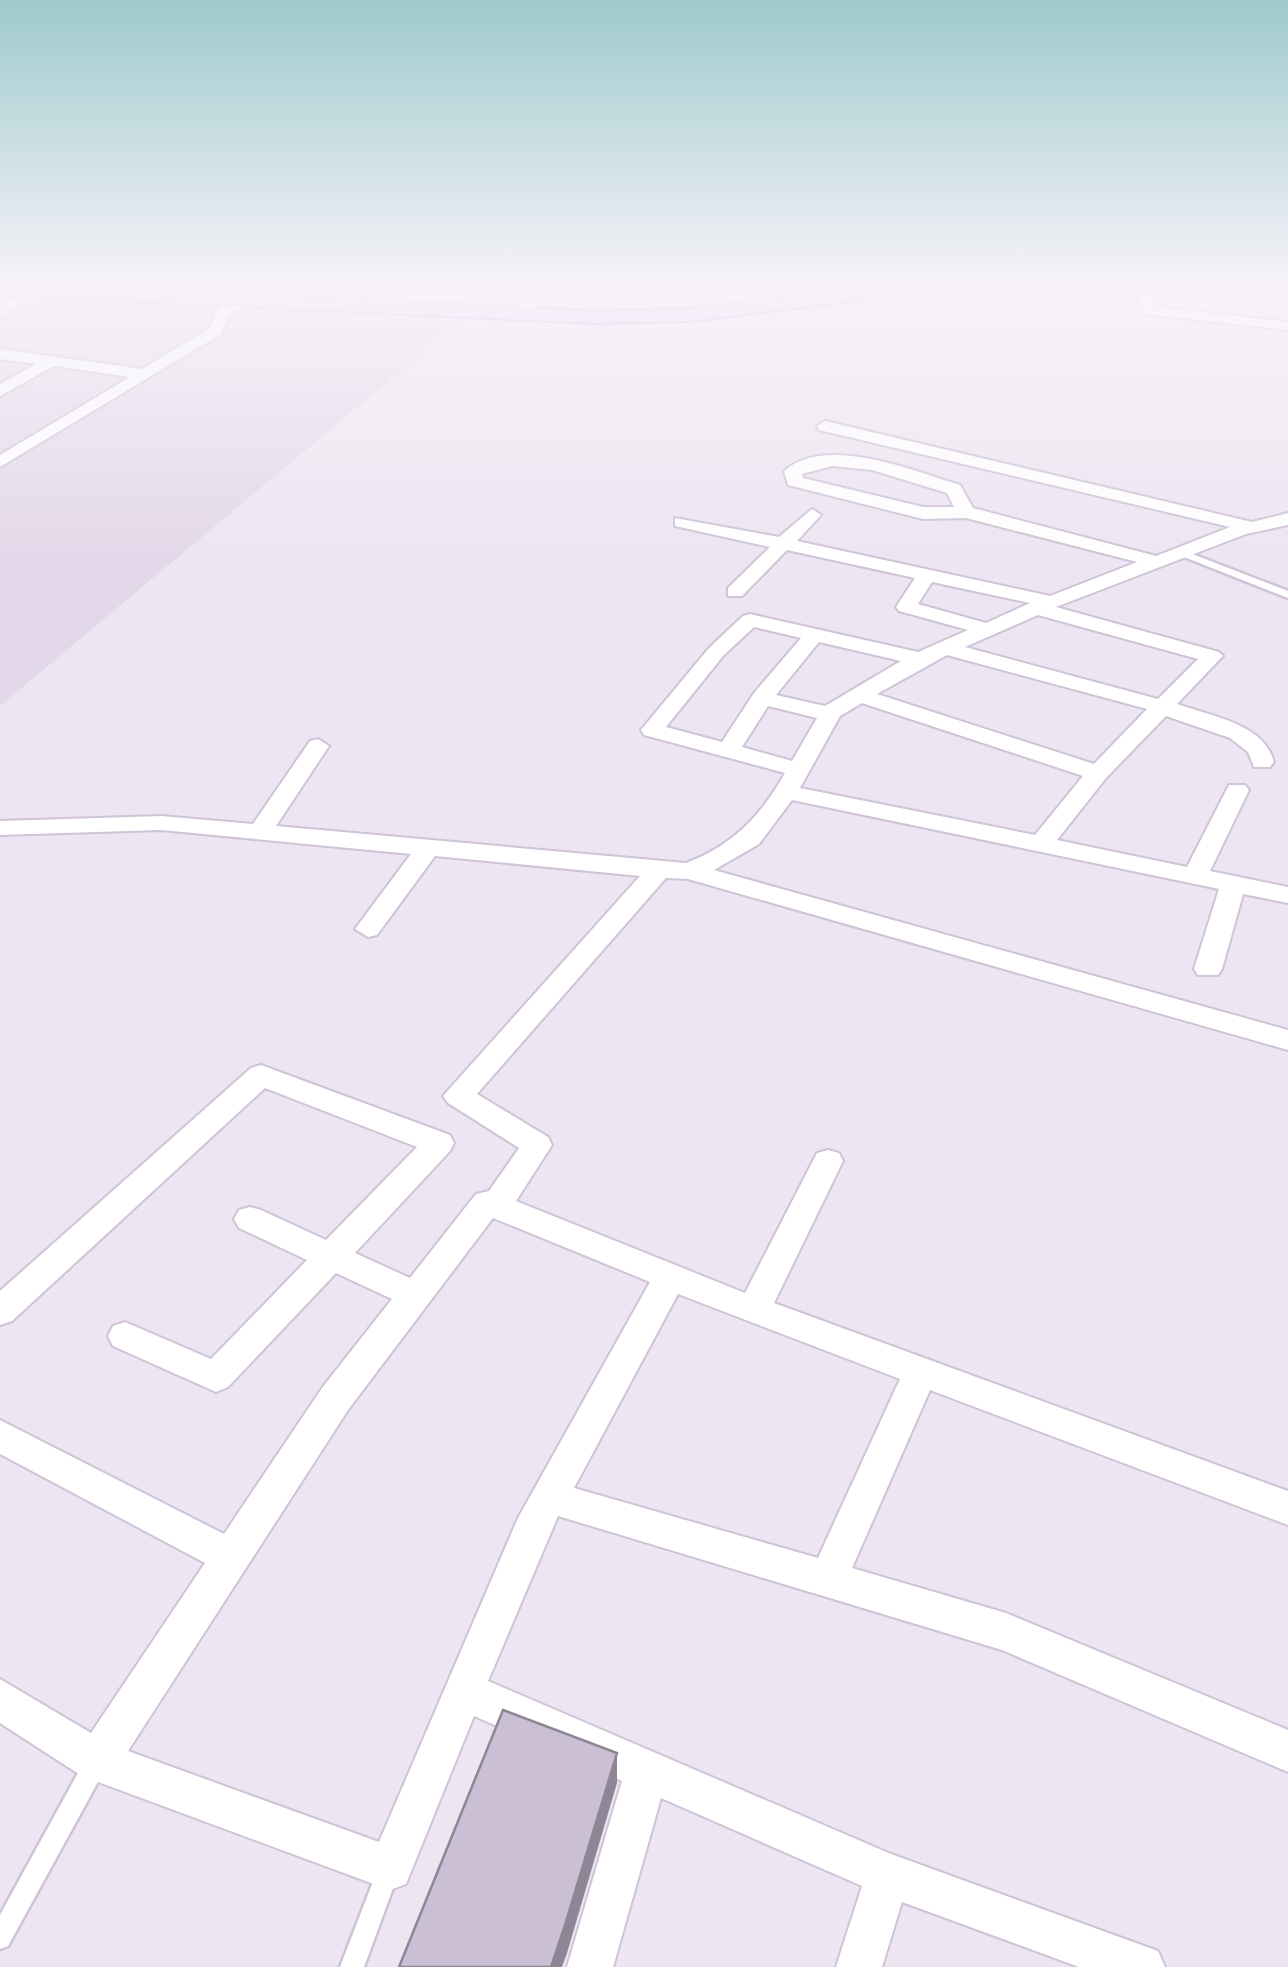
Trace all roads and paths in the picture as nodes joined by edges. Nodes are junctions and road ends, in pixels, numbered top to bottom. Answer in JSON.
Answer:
{"nodes":[{"id":1,"x":28,"y":375,"type":"edge"},
{"id":2,"x":144,"y":375,"type":"edge"},
{"id":3,"x":0,"y":391,"type":"edge"},
{"id":4,"x":825,"y":426,"type":"dead end"},
{"id":5,"x":0,"y":462,"type":"edge"},
{"id":6,"x":966,"y":512,"type":"junction"},
{"id":7,"x":812,"y":516,"type":"dead end"},
{"id":8,"x":1288,"y":518,"type":"edge"},
{"id":9,"x":682,"y":522,"type":"dead end"},
{"id":10,"x":1253,"y":527,"type":"junction"},
{"id":11,"x":783,"y":544,"type":"junction"},
{"id":12,"x":1182,"y":553,"type":"junction"},
{"id":13,"x":1158,"y":562,"type":"junction"},
{"id":14,"x":927,"y":575,"type":"junction"},
{"id":15,"x":736,"y":592,"type":"dead end"},
{"id":16,"x":1288,"y":595,"type":"edge"},
{"id":17,"x":1044,"y":605,"type":"junction"},
{"id":18,"x":986,"y":629,"type":"junction"},
{"id":19,"x":815,"y":634,"type":"junction"},
{"id":20,"x":931,"y":653,"type":"junction"},
{"id":21,"x":859,"y":695,"type":"junction"},
{"id":22,"x":762,"y":698,"type":"junction"},
{"id":23,"x":1160,"y":706,"type":"junction"},
{"id":24,"x":829,"y":714,"type":"junction"},
{"id":25,"x":318,"y":746,"type":"dead end"},
{"id":26,"x":728,"y":751,"type":"junction"},
{"id":27,"x":1262,"y":762,"type":"dead end"},
{"id":28,"x":1098,"y":773,"type":"junction"},
{"id":29,"x":792,"y":781,"type":"junction"},
{"id":30,"x":1237,"y":790,"type":"dead end"},
{"id":31,"x":0,"y":828,"type":"edge"},
{"id":32,"x":260,"y":832,"type":"junction"},
{"id":33,"x":1040,"y":844,"type":"junction"},
{"id":34,"x":428,"y":848,"type":"junction"},
{"id":35,"x":658,"y":870,"type":"junction"},
{"id":36,"x":688,"y":872,"type":"junction"},
{"id":37,"x":1195,"y":876,"type":"junction"},
{"id":38,"x":1234,"y":884,"type":"junction"},
{"id":39,"x":1288,"y":895,"type":"edge"},
{"id":40,"x":368,"y":929,"type":"dead end"},
{"id":41,"x":1208,"y":970,"type":"dead end"},
{"id":42,"x":1288,"y":1040,"type":"edge"},
{"id":43,"x":828,"y":1162,"type":"dead end"},
{"id":44,"x":496,"y":1206,"type":"junction"},
{"id":45,"x":250,"y":1220,"type":"dead end"},
{"id":46,"x":330,"y":1256,"type":"junction"},
{"id":47,"x":671,"y":1276,"type":"junction"},
{"id":48,"x":415,"y":1295,"type":"junction"},
{"id":49,"x":754,"y":1309,"type":"junction"},
{"id":50,"x":0,"y":1311,"type":"edge"},
{"id":51,"x":125,"y":1336,"type":"dead end"},
{"id":52,"x":920,"y":1371,"type":"junction"},
{"id":53,"x":0,"y":1436,"type":"edge"},
{"id":54,"x":549,"y":1497,"type":"junction"},
{"id":55,"x":1288,"y":1508,"type":"edge"},
{"id":56,"x":231,"y":1557,"type":"junction"},
{"id":57,"x":828,"y":1580,"type":"junction"},
{"id":58,"x":464,"y":1692,"type":"junction"},
{"id":59,"x":0,"y":1700,"type":"edge"},
{"id":60,"x":1288,"y":1751,"type":"edge"},
{"id":61,"x":97,"y":1760,"type":"junction"},
{"id":62,"x":647,"y":1770,"type":"junction"},
{"id":63,"x":390,"y":1868,"type":"junction"},
{"id":64,"x":888,"y":1875,"type":"junction"},
{"id":65,"x":0,"y":1938,"type":"edge"},
{"id":66,"x":352,"y":1967,"type":"edge"},
{"id":67,"x":590,"y":1967,"type":"edge"},
{"id":68,"x":859,"y":1967,"type":"edge"},
{"id":69,"x":1142,"y":1967,"type":"edge"}],
"edges":[{"from":1,"to":3,"type":"street"},
{"from":2,"to":5,"type":"street"},
{"from":4,"to":10,"type":"street"},
{"from":6,"to":6,"type":"street"},
{"from":6,"to":13,"type":"street"},
{"from":7,"to":11,"type":"street"},
{"from":8,"to":10,"type":"street"},
{"from":9,"to":11,"type":"street"},
{"from":10,"to":12,"type":"street"},
{"from":11,"to":14,"type":"street"},
{"from":11,"to":15,"type":"street"},
{"from":12,"to":13,"type":"street"},
{"from":12,"to":16,"type":"lane"},
{"from":13,"to":17,"type":"street"},
{"from":14,"to":17,"type":"street"},
{"from":14,"to":18,"type":"street"},
{"from":17,"to":18,"type":"street"},
{"from":17,"to":23,"type":"street"},
{"from":18,"to":20,"type":"street"},
{"from":19,"to":20,"type":"street"},
{"from":19,"to":22,"type":"street"},
{"from":19,"to":26,"type":"street"},
{"from":20,"to":21,"type":"street"},
{"from":20,"to":23,"type":"street"},
{"from":21,"to":24,"type":"street"},
{"from":21,"to":28,"type":"street"},
{"from":22,"to":24,"type":"street"},
{"from":22,"to":26,"type":"street"},
{"from":23,"to":27,"type":"street"},
{"from":23,"to":28,"type":"street"},
{"from":24,"to":29,"type":"street"},
{"from":25,"to":32,"type":"street"},
{"from":26,"to":29,"type":"street"},
{"from":28,"to":33,"type":"street"},
{"from":29,"to":33,"type":"street"},
{"from":29,"to":36,"type":"street"},
{"from":30,"to":37,"type":"street"},
{"from":31,"to":32,"type":"street"},
{"from":32,"to":34,"type":"street"},
{"from":33,"to":37,"type":"street"},
{"from":34,"to":35,"type":"street"},
{"from":34,"to":40,"type":"street"},
{"from":35,"to":36,"type":"street"},
{"from":35,"to":44,"type":"street"},
{"from":36,"to":42,"type":"street"},
{"from":37,"to":38,"type":"street"},
{"from":38,"to":39,"type":"street"},
{"from":38,"to":41,"type":"street"},
{"from":43,"to":49,"type":"street"},
{"from":44,"to":47,"type":"street"},
{"from":44,"to":48,"type":"street"},
{"from":45,"to":46,"type":"street"},
{"from":46,"to":48,"type":"street"},
{"from":46,"to":50,"type":"street"},
{"from":46,"to":51,"type":"street"},
{"from":47,"to":49,"type":"street"},
{"from":47,"to":54,"type":"street"},
{"from":48,"to":56,"type":"street"},
{"from":49,"to":52,"type":"street"},
{"from":52,"to":55,"type":"street"},
{"from":52,"to":57,"type":"street"},
{"from":53,"to":56,"type":"street"},
{"from":54,"to":57,"type":"street"},
{"from":54,"to":58,"type":"street"},
{"from":56,"to":61,"type":"street"},
{"from":57,"to":60,"type":"street"},
{"from":58,"to":62,"type":"street"},
{"from":58,"to":63,"type":"street"},
{"from":59,"to":61,"type":"street"},
{"from":61,"to":63,"type":"street"},
{"from":61,"to":65,"type":"lane"},
{"from":62,"to":64,"type":"street"},
{"from":62,"to":67,"type":"street"},
{"from":63,"to":66,"type":"lane"},
{"from":64,"to":68,"type":"street"},
{"from":64,"to":69,"type":"street"}]}
